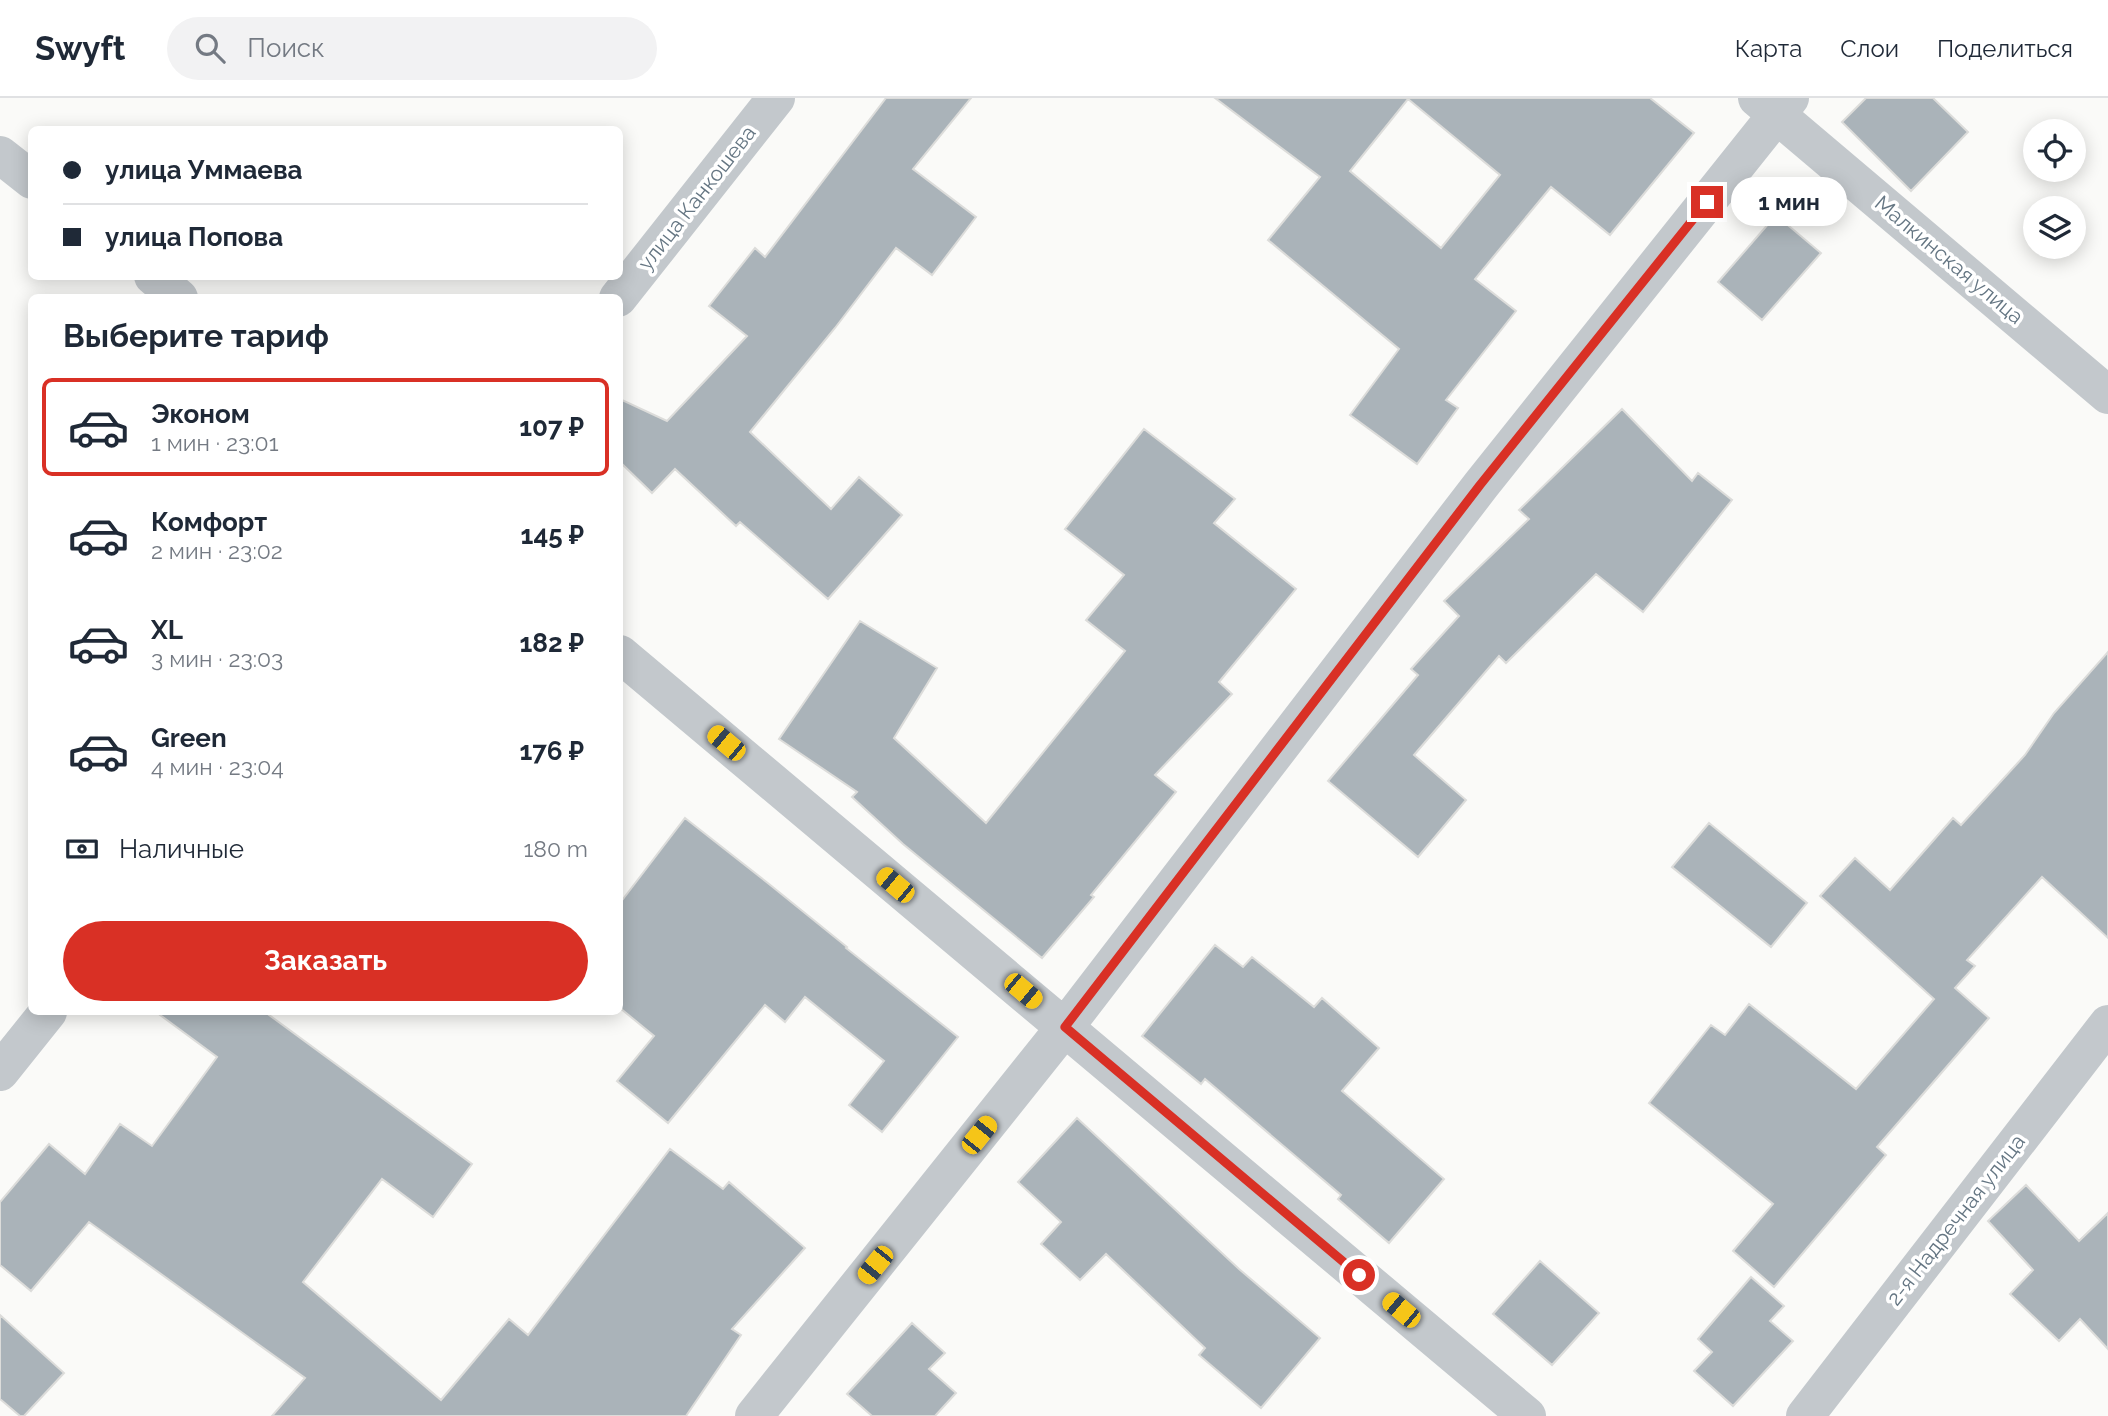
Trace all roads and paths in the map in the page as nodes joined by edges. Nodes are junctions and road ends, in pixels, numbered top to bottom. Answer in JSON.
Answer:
{"nodes":[{"id":1,"x":776,"y":98,"type":"edge"},
{"id":2,"x":1775,"y":103,"type":"edge"},
{"id":3,"x":0,"y":155,"type":"edge"},
{"id":4,"x":28,"y":177,"type":"edge"},
{"id":5,"x":158,"y":280,"type":"edge"},
{"id":6,"x":175,"y":294,"type":"edge"},
{"id":7,"x":621,"y":294,"type":"edge"},
{"id":8,"x":2108,"y":395,"type":"edge"},
{"id":9,"x":623,"y":657,"type":"edge"},
{"id":10,"x":46,"y":1015,"type":"edge"},
{"id":11,"x":2108,"y":1024,"type":"edge"},
{"id":12,"x":1065,"y":1027,"type":"junction"},
{"id":13,"x":0,"y":1072,"type":"edge"},
{"id":14,"x":754,"y":1416,"type":"edge"},
{"id":15,"x":1527,"y":1416,"type":"edge"},
{"id":16,"x":1805,"y":1416,"type":"edge"}],
"edges":[{"from":1,"to":7,"type":"street","name":"улица Канкошева"},
{"from":2,"to":8,"type":"street","name":"Малкинская улица"},
{"from":2,"to":12,"type":"street"},
{"from":3,"to":4,"type":"street"},
{"from":5,"to":6,"type":"street"},
{"from":9,"to":12,"type":"street"},
{"from":10,"to":13,"type":"street"},
{"from":11,"to":16,"type":"street","name":"2-я Надречная улица"},
{"from":12,"to":14,"type":"street"},
{"from":12,"to":15,"type":"street"}]}
